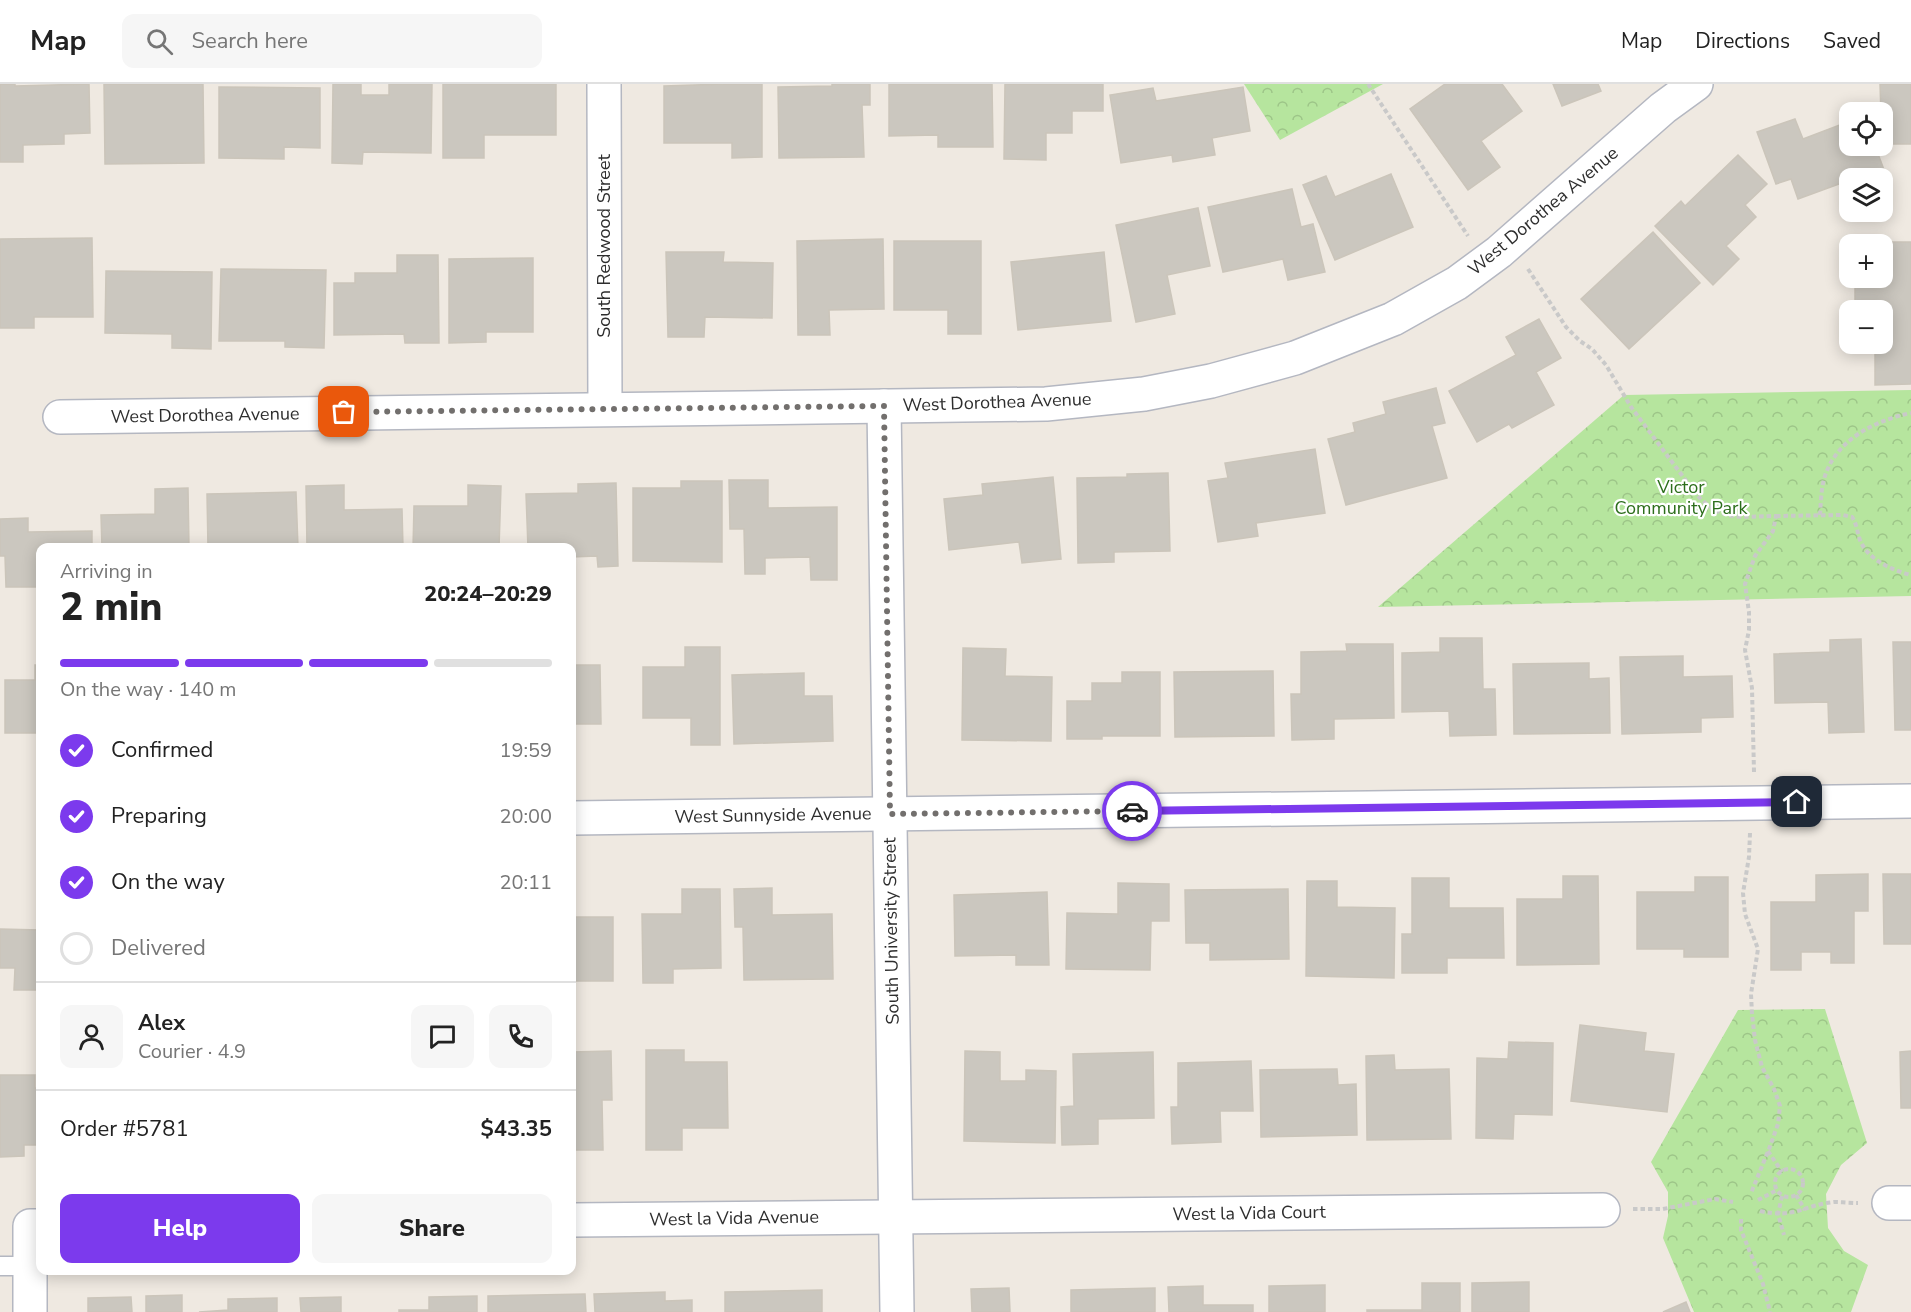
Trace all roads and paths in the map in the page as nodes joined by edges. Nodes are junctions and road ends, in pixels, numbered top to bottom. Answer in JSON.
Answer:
{"nodes":[{"id":1,"x":604,"y":84,"type":"edge"},
{"id":2,"x":1368,"y":84,"type":"edge"},
{"id":3,"x":1696,"y":84,"type":"edge"},
{"id":4,"x":1499,"y":252,"type":"junction"},
{"id":5,"x":884,"y":406,"type":"junction"},
{"id":6,"x":605,"y":408,"type":"junction"},
{"id":7,"x":1911,"y":413,"type":"edge"},
{"id":8,"x":60,"y":417,"type":"dead end"},
{"id":9,"x":1820,"y":515,"type":"junction"},
{"id":10,"x":1776,"y":516,"type":"junction"},
{"id":11,"x":1911,"y":575,"type":"edge"},
{"id":12,"x":1911,"y":801,"type":"edge"},
{"id":13,"x":1752,"y":803,"type":"junction"},
{"id":14,"x":890,"y":814,"type":"junction"},
{"id":15,"x":576,"y":818,"type":"edge"},
{"id":16,"x":1768,"y":1151,"type":"junction"},
{"id":17,"x":1782,"y":1172,"type":"junction"},
{"id":18,"x":1777,"y":1190,"type":"junction"},
{"id":19,"x":1750,"y":1193,"type":"dead end"},
{"id":20,"x":1796,"y":1195,"type":"junction"},
{"id":21,"x":1782,"y":1196,"type":"junction"},
{"id":22,"x":1758,"y":1200,"type":"dead end"},
{"id":23,"x":1733,"y":1202,"type":"dead end"},
{"id":24,"x":1900,"y":1203,"type":"edge"},
{"id":25,"x":1603,"y":1210,"type":"joint"},
{"id":26,"x":1805,"y":1210,"type":"junction"},
{"id":27,"x":1760,"y":1211,"type":"dead end"},
{"id":28,"x":1778,"y":1214,"type":"junction"},
{"id":29,"x":896,"y":1217,"type":"junction"},
{"id":30,"x":1741,"y":1220,"type":"dead end"},
{"id":31,"x":576,"y":1221,"type":"edge"},
{"id":32,"x":35,"y":1226,"type":"edge"},
{"id":33,"x":1784,"y":1235,"type":"dead end"},
{"id":34,"x":15,"y":1266,"type":"edge"},
{"id":35,"x":30,"y":1312,"type":"edge"},
{"id":36,"x":897,"y":1312,"type":"edge"},
{"id":37,"x":1770,"y":1312,"type":"edge"}],
"edges":[{"from":1,"to":6,"type":"street","name":"South Redwood Street"},
{"from":2,"to":4,"type":"path"},
{"from":3,"to":4,"type":"street","name":"West Dorothea Avenue"},
{"from":4,"to":5,"type":"street","name":"West Dorothea Avenue"},
{"from":4,"to":10,"type":"path"},
{"from":5,"to":6,"type":"street","name":"West Dorothea Avenue"},
{"from":5,"to":14,"type":"street","name":"South University Street"},
{"from":6,"to":8,"type":"street","name":"West Dorothea Avenue"},
{"from":7,"to":9,"type":"path"},
{"from":9,"to":10,"type":"path"},
{"from":9,"to":11,"type":"path"},
{"from":10,"to":13,"type":"path"},
{"from":12,"to":13,"type":"street","name":"West Sunnyside Avenue"},
{"from":13,"to":14,"type":"street","name":"West Sunnyside Avenue"},
{"from":13,"to":16,"type":"path"},
{"from":14,"to":15,"type":"street","name":"West Sunnyside Avenue"},
{"from":14,"to":29,"type":"street","name":"South University Street"},
{"from":16,"to":17,"type":"path"},
{"from":16,"to":19,"type":"path"},
{"from":17,"to":18,"type":"path"},
{"from":17,"to":20,"type":"path"},
{"from":18,"to":21,"type":"path"},
{"from":18,"to":22,"type":"path"},
{"from":20,"to":21,"type":"path"},
{"from":20,"to":26,"type":"path"},
{"from":21,"to":28,"type":"path"},
{"from":23,"to":25,"type":"path"},
{"from":24,"to":26,"type":"path"},
{"from":25,"to":29,"type":"street","name":"West la Vida Court"},
{"from":26,"to":28,"type":"path"},
{"from":27,"to":28,"type":"path"},
{"from":28,"to":33,"type":"path"},
{"from":29,"to":31,"type":"street","name":"West la Vida Avenue"},
{"from":29,"to":36,"type":"street","name":"South University Street"},
{"from":30,"to":37,"type":"path"},
{"from":32,"to":34,"type":"street"},
{"from":34,"to":35,"type":"street"}]}
